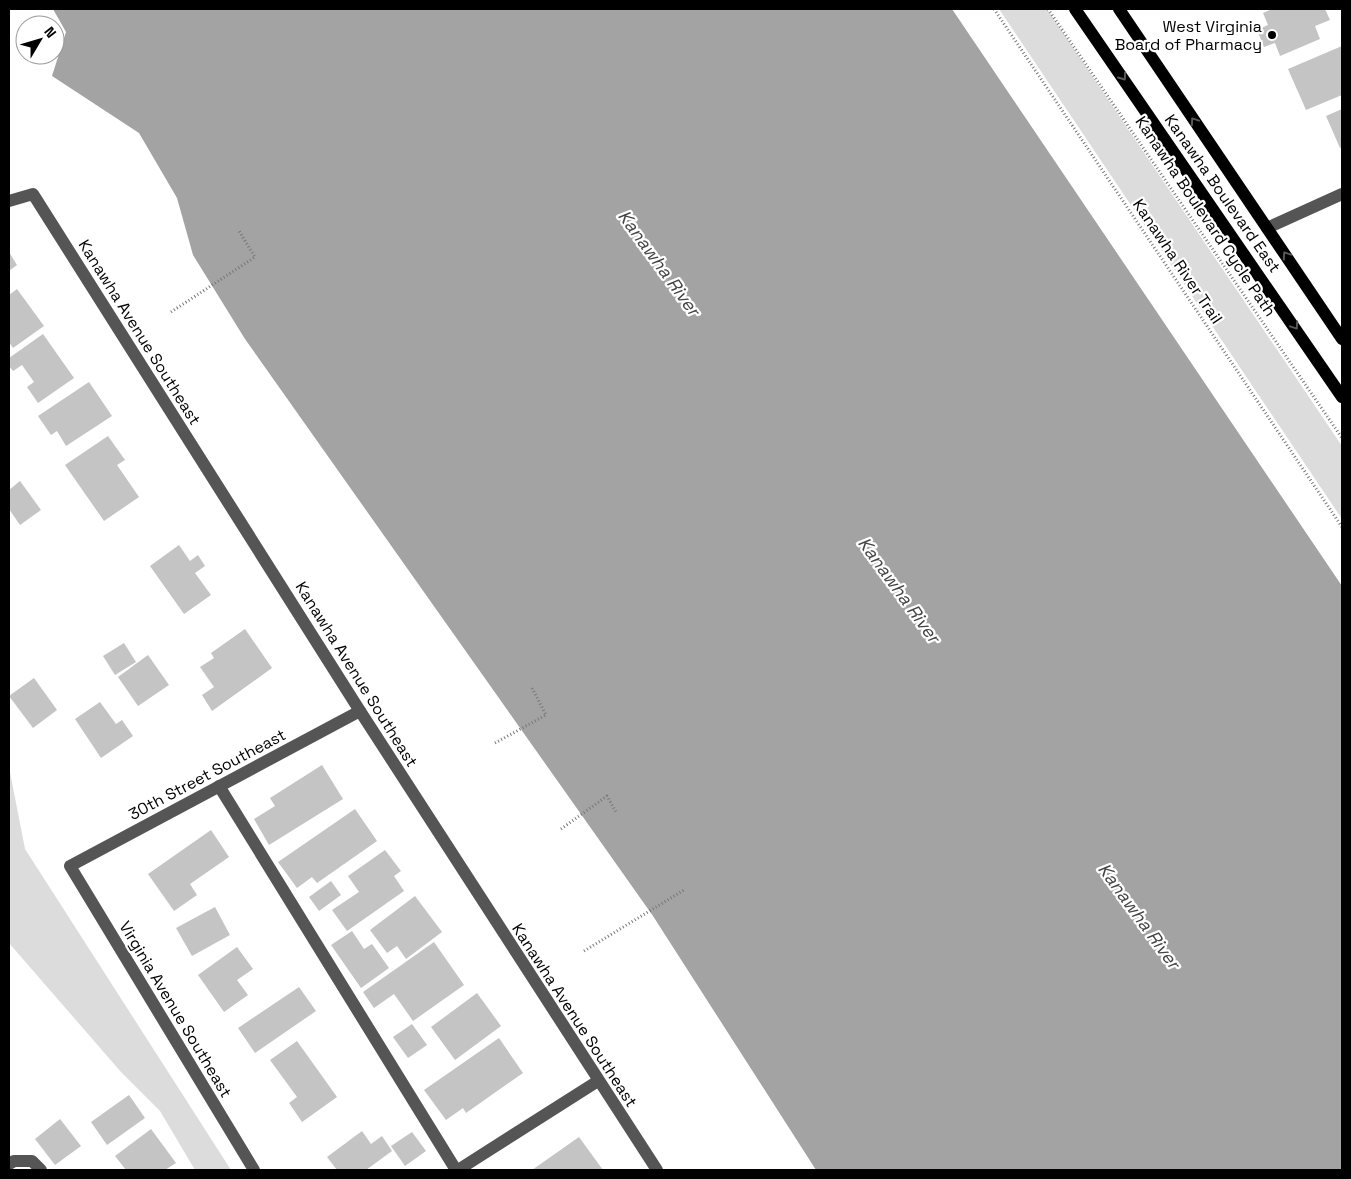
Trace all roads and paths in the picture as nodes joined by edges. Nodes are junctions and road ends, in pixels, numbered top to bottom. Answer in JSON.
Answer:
{"nodes":[{"id":1,"x":994,"y":9,"type":"edge"},
{"id":2,"x":1048,"y":9,"type":"edge"},
{"id":3,"x":1075,"y":9,"type":"edge"},
{"id":4,"x":1119,"y":9,"type":"edge"},
{"id":5,"x":1342,"y":194,"type":"edge"},
{"id":6,"x":9,"y":201,"type":"edge"},
{"id":7,"x":1267,"y":228,"type":"junction"},
{"id":8,"x":239,"y":230,"type":"dead end"},
{"id":9,"x":171,"y":312,"type":"dead end"},
{"id":10,"x":1342,"y":339,"type":"edge"},
{"id":11,"x":1342,"y":396,"type":"edge"},
{"id":12,"x":1342,"y":438,"type":"edge"},
{"id":13,"x":1342,"y":527,"type":"edge"},
{"id":14,"x":531,"y":686,"type":"dead end"},
{"id":15,"x":360,"y":711,"type":"junction"},
{"id":16,"x":495,"y":742,"type":"dead end"},
{"id":17,"x":219,"y":786,"type":"junction"},
{"id":18,"x":616,"y":812,"type":"dead end"},
{"id":19,"x":561,"y":829,"type":"dead end"},
{"id":20,"x":70,"y":866,"type":"joint"},
{"id":21,"x":684,"y":890,"type":"dead end"},
{"id":22,"x":584,"y":951,"type":"dead end"},
{"id":23,"x":598,"y":1081,"type":"junction"},
{"id":24,"x":9,"y":1164,"type":"edge"},
{"id":25,"x":42,"y":1170,"type":"edge"},
{"id":26,"x":254,"y":1170,"type":"edge"},
{"id":27,"x":457,"y":1170,"type":"edge"},
{"id":28,"x":657,"y":1170,"type":"edge"}],
"edges":[{"from":1,"to":13,"type":"path","name":"Kanawha River Trail"},
{"from":2,"to":12,"type":"path","name":"Kanawha Boulevard Cycle Path"},
{"from":3,"to":11,"type":"main road","name":"Kanawha Boulevard East","one_way":true},
{"from":7,"to":4,"type":"main road","name":"Kanawha Boulevard East","one_way":true},
{"from":5,"to":7,"type":"street"},
{"from":6,"to":15,"type":"street","name":"Kanawha Avenue Southeast"},
{"from":10,"to":7,"type":"main road","name":"Kanawha Boulevard East","one_way":true},
{"from":8,"to":9,"type":"path"},
{"from":14,"to":16,"type":"path"},
{"from":15,"to":17,"type":"street","name":"30th Street Southeast"},
{"from":15,"to":23,"type":"street","name":"Kanawha Avenue Southeast"},
{"from":17,"to":20,"type":"street","name":"30th Street Southeast"},
{"from":17,"to":27,"type":"street"},
{"from":18,"to":19,"type":"path"},
{"from":20,"to":26,"type":"street","name":"Virginia Avenue Southeast"},
{"from":21,"to":22,"type":"path"},
{"from":23,"to":27,"type":"street"},
{"from":23,"to":28,"type":"street","name":"Kanawha Avenue Southeast"},
{"from":24,"to":25,"type":"street"}]}
